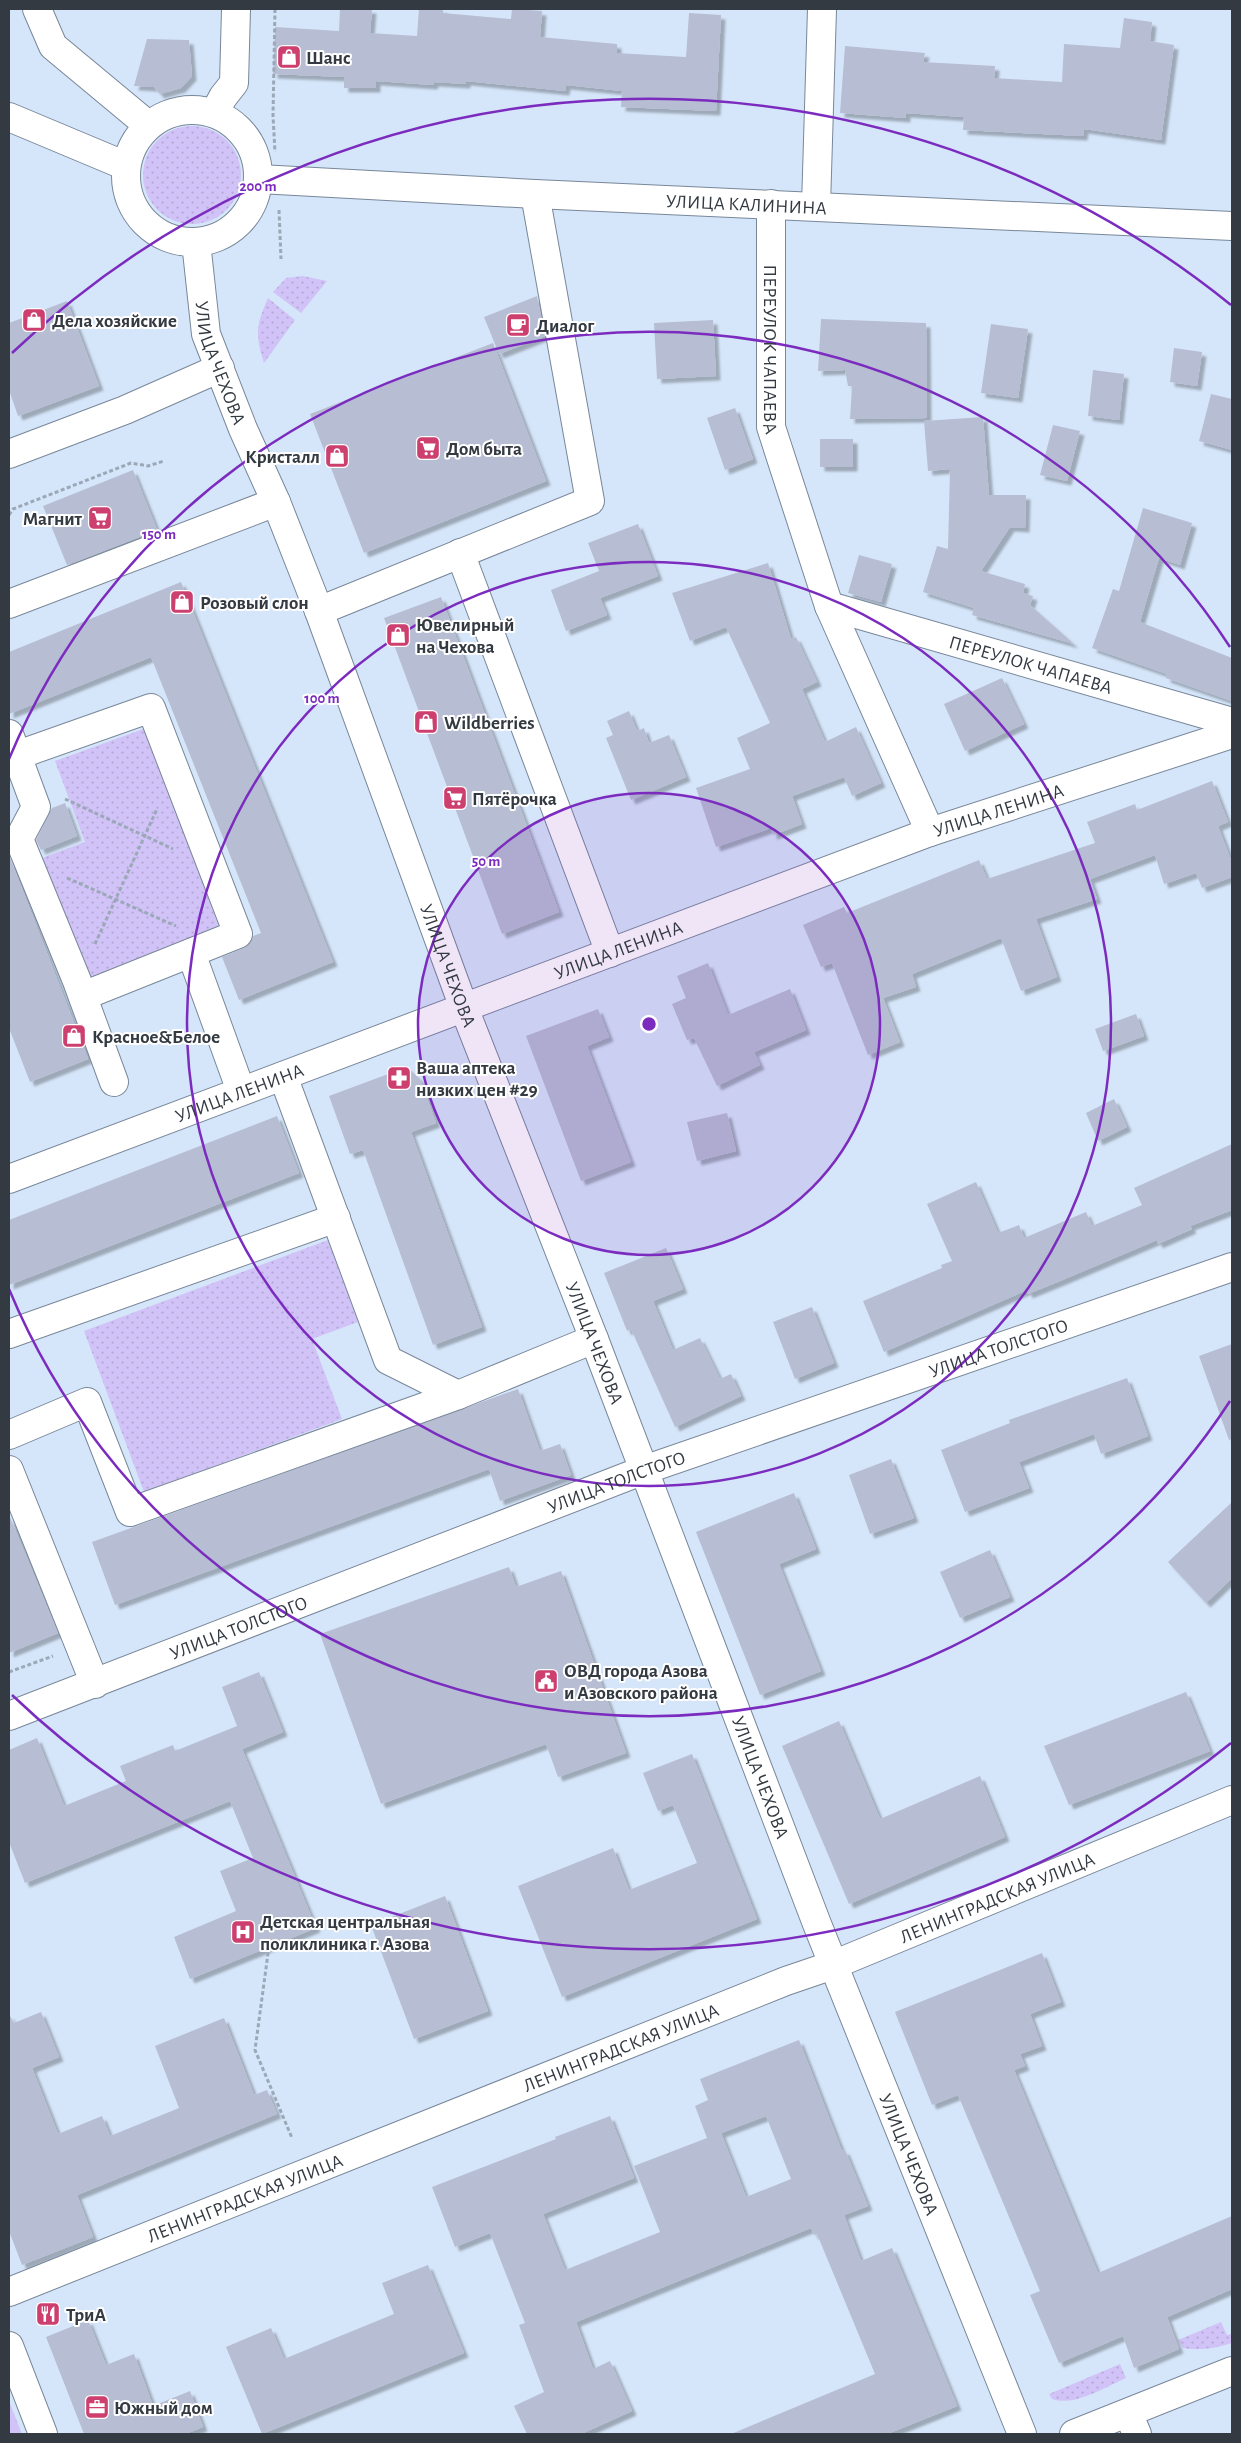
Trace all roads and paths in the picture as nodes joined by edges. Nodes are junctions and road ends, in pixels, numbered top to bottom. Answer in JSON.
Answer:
{"nodes":[{"id":1,"x":37,"y":9,"type":"edge"},
{"id":2,"x":236,"y":9,"type":"edge"},
{"id":3,"x":275,"y":9,"type":"edge"},
{"id":4,"x":822,"y":9,"type":"edge"},
{"id":5,"x":216,"y":112,"type":"junction"},
{"id":6,"x":9,"y":117,"type":"edge"},
{"id":7,"x":148,"y":125,"type":"junction"},
{"id":8,"x":126,"y":166,"type":"junction"},
{"id":9,"x":268,"y":179,"type":"junction"},
{"id":10,"x":535,"y":194,"type":"junction"},
{"id":11,"x":771,"y":204,"type":"junction"},
{"id":12,"x":816,"y":206,"type":"junction"},
{"id":13,"x":1232,"y":226,"type":"edge"},
{"id":14,"x":196,"y":242,"type":"junction"},
{"id":15,"x":282,"y":260,"type":"dead end"},
{"id":16,"x":220,"y":368,"type":"junction"},
{"id":17,"x":11,"y":450,"type":"edge"},
{"id":18,"x":164,"y":460,"type":"dead end"},
{"id":19,"x":276,"y":502,"type":"junction"},
{"id":20,"x":9,"y":515,"type":"edge"},
{"id":21,"x":460,"y":553,"type":"junction"},
{"id":22,"x":9,"y":604,"type":"edge"},
{"id":23,"x":829,"y":606,"type":"junction"},
{"id":24,"x":319,"y":611,"type":"junction"},
{"id":25,"x":1232,"y":722,"type":"edge"},
{"id":26,"x":1232,"y":734,"type":"edge"},
{"id":27,"x":13,"y":744,"type":"edge"},
{"id":28,"x":175,"y":770,"type":"junction"},
{"id":29,"x":27,"y":782,"type":"junction"},
{"id":30,"x":930,"y":832,"type":"junction"},
{"id":31,"x":144,"y":836,"type":"junction"},
{"id":32,"x":27,"y":860,"type":"junction"},
{"id":33,"x":212,"y":867,"type":"junction"},
{"id":34,"x":116,"y":899,"type":"junction"},
{"id":35,"x":203,"y":948,"type":"junction"},
{"id":36,"x":610,"y":953,"type":"junction"},
{"id":37,"x":80,"y":989,"type":"junction"},
{"id":38,"x":464,"y":1008,"type":"junction"},
{"id":39,"x":283,"y":1076,"type":"junction"},
{"id":40,"x":114,"y":1082,"type":"dead end"},
{"id":41,"x":241,"y":1092,"type":"junction"},
{"id":42,"x":9,"y":1179,"type":"edge"},
{"id":43,"x":336,"y":1218,"type":"junction"},
{"id":44,"x":1232,"y":1267,"type":"edge"},
{"id":45,"x":9,"y":1334,"type":"edge"},
{"id":46,"x":594,"y":1339,"type":"junction"},
{"id":47,"x":458,"y":1395,"type":"junction"},
{"id":48,"x":9,"y":1435,"type":"edge"},
{"id":49,"x":9,"y":1470,"type":"edge"},
{"id":50,"x":644,"y":1470,"type":"junction"},
{"id":51,"x":79,"y":1646,"type":"junction"},
{"id":52,"x":9,"y":1672,"type":"edge"},
{"id":53,"x":94,"y":1684,"type":"junction"},
{"id":54,"x":9,"y":1716,"type":"edge"},
{"id":55,"x":1232,"y":1800,"type":"edge"},
{"id":56,"x":270,"y":1946,"type":"dead end"},
{"id":57,"x":833,"y":1965,"type":"junction"},
{"id":58,"x":292,"y":2138,"type":"dead end"},
{"id":59,"x":9,"y":2292,"type":"edge"},
{"id":60,"x":9,"y":2346,"type":"edge"},
{"id":61,"x":1231,"y":2374,"type":"edge"},
{"id":62,"x":1133,"y":2424,"type":"edge"},
{"id":63,"x":43,"y":2434,"type":"edge"},
{"id":64,"x":1022,"y":2434,"type":"edge"},
{"id":65,"x":1074,"y":2434,"type":"edge"}],
"edges":[{"from":1,"to":7,"type":"street"},
{"from":2,"to":5,"type":"street"},
{"from":3,"to":9,"type":"path"},
{"from":4,"to":12,"type":"street"},
{"from":5,"to":7,"type":"street"},
{"from":5,"to":9,"type":"street"},
{"from":6,"to":8,"type":"street"},
{"from":7,"to":8,"type":"street"},
{"from":8,"to":14,"type":"street"},
{"from":9,"to":10,"type":"street","name":"УЛИЦА КАЛИНИНА"},
{"from":9,"to":14,"type":"street"},
{"from":9,"to":15,"type":"path"},
{"from":10,"to":11,"type":"street","name":"УЛИЦА КАЛИНИНА"},
{"from":10,"to":21,"type":"street"},
{"from":11,"to":12,"type":"street","name":"УЛИЦА КАЛИНИНА"},
{"from":11,"to":23,"type":"street","name":"ПЕРЕУЛОК ЧАПАЕВА"},
{"from":12,"to":13,"type":"street","name":"УЛИЦА КАЛИНИНА"},
{"from":14,"to":16,"type":"street","name":"УЛИЦА ЧЕХОВА"},
{"from":16,"to":17,"type":"street"},
{"from":16,"to":19,"type":"street","name":"УЛИЦА ЧЕХОВА"},
{"from":18,"to":20,"type":"path"},
{"from":19,"to":22,"type":"street"},
{"from":19,"to":24,"type":"street","name":"УЛИЦА ЧЕХОВА"},
{"from":21,"to":24,"type":"street"},
{"from":21,"to":36,"type":"street"},
{"from":23,"to":25,"type":"street","name":"ПЕРЕУЛОК ЧАПАЕВА"},
{"from":23,"to":30,"type":"street","name":"ПЕРЕУЛОК ЧАПАЕВА"},
{"from":24,"to":38,"type":"street","name":"УЛИЦА ЧЕХОВА"},
{"from":26,"to":30,"type":"street","name":"УЛИЦА ЛЕНИНА"},
{"from":27,"to":28,"type":"street"},
{"from":27,"to":29,"type":"street"},
{"from":28,"to":31,"type":"path"},
{"from":28,"to":33,"type":"street"},
{"from":29,"to":31,"type":"path"},
{"from":29,"to":32,"type":"street"},
{"from":30,"to":36,"type":"street","name":"УЛИЦА ЛЕНИНА"},
{"from":31,"to":33,"type":"path"},
{"from":31,"to":34,"type":"path"},
{"from":32,"to":34,"type":"path"},
{"from":32,"to":37,"type":"street"},
{"from":33,"to":35,"type":"street"},
{"from":34,"to":35,"type":"path"},
{"from":34,"to":37,"type":"path"},
{"from":35,"to":37,"type":"street"},
{"from":35,"to":41,"type":"street"},
{"from":36,"to":38,"type":"street","name":"УЛИЦА ЛЕНИНА"},
{"from":37,"to":40,"type":"street"},
{"from":38,"to":39,"type":"street","name":"УЛИЦА ЛЕНИНА"},
{"from":38,"to":46,"type":"street","name":"УЛИЦА ЧЕХОВА"},
{"from":39,"to":41,"type":"street","name":"УЛИЦА ЛЕНИНА"},
{"from":39,"to":43,"type":"street"},
{"from":41,"to":42,"type":"street","name":"УЛИЦА ЛЕНИНА"},
{"from":43,"to":45,"type":"street"},
{"from":43,"to":47,"type":"street"},
{"from":44,"to":50,"type":"street","name":"УЛИЦА ТОЛСТОГО"},
{"from":46,"to":47,"type":"street"},
{"from":46,"to":50,"type":"street","name":"УЛИЦА ЧЕХОВА"},
{"from":47,"to":48,"type":"street"},
{"from":49,"to":51,"type":"street"},
{"from":50,"to":53,"type":"street","name":"УЛИЦА ТОЛСТОГО"},
{"from":50,"to":57,"type":"street","name":"УЛИЦА ЧЕХОВА"},
{"from":51,"to":52,"type":"path"},
{"from":51,"to":53,"type":"street"},
{"from":53,"to":54,"type":"street","name":"УЛИЦА ТОЛСТОГО"},
{"from":55,"to":57,"type":"street","name":"ЛЕНИНГРАДСКАЯ УЛИЦА"},
{"from":56,"to":58,"type":"path"},
{"from":57,"to":59,"type":"street","name":"ЛЕНИНГРАДСКАЯ УЛИЦА"},
{"from":57,"to":64,"type":"street","name":"УЛИЦА ЧЕХОВА"},
{"from":60,"to":63,"type":"street"},
{"from":61,"to":62,"type":"street"},
{"from":62,"to":65,"type":"street"}]}
